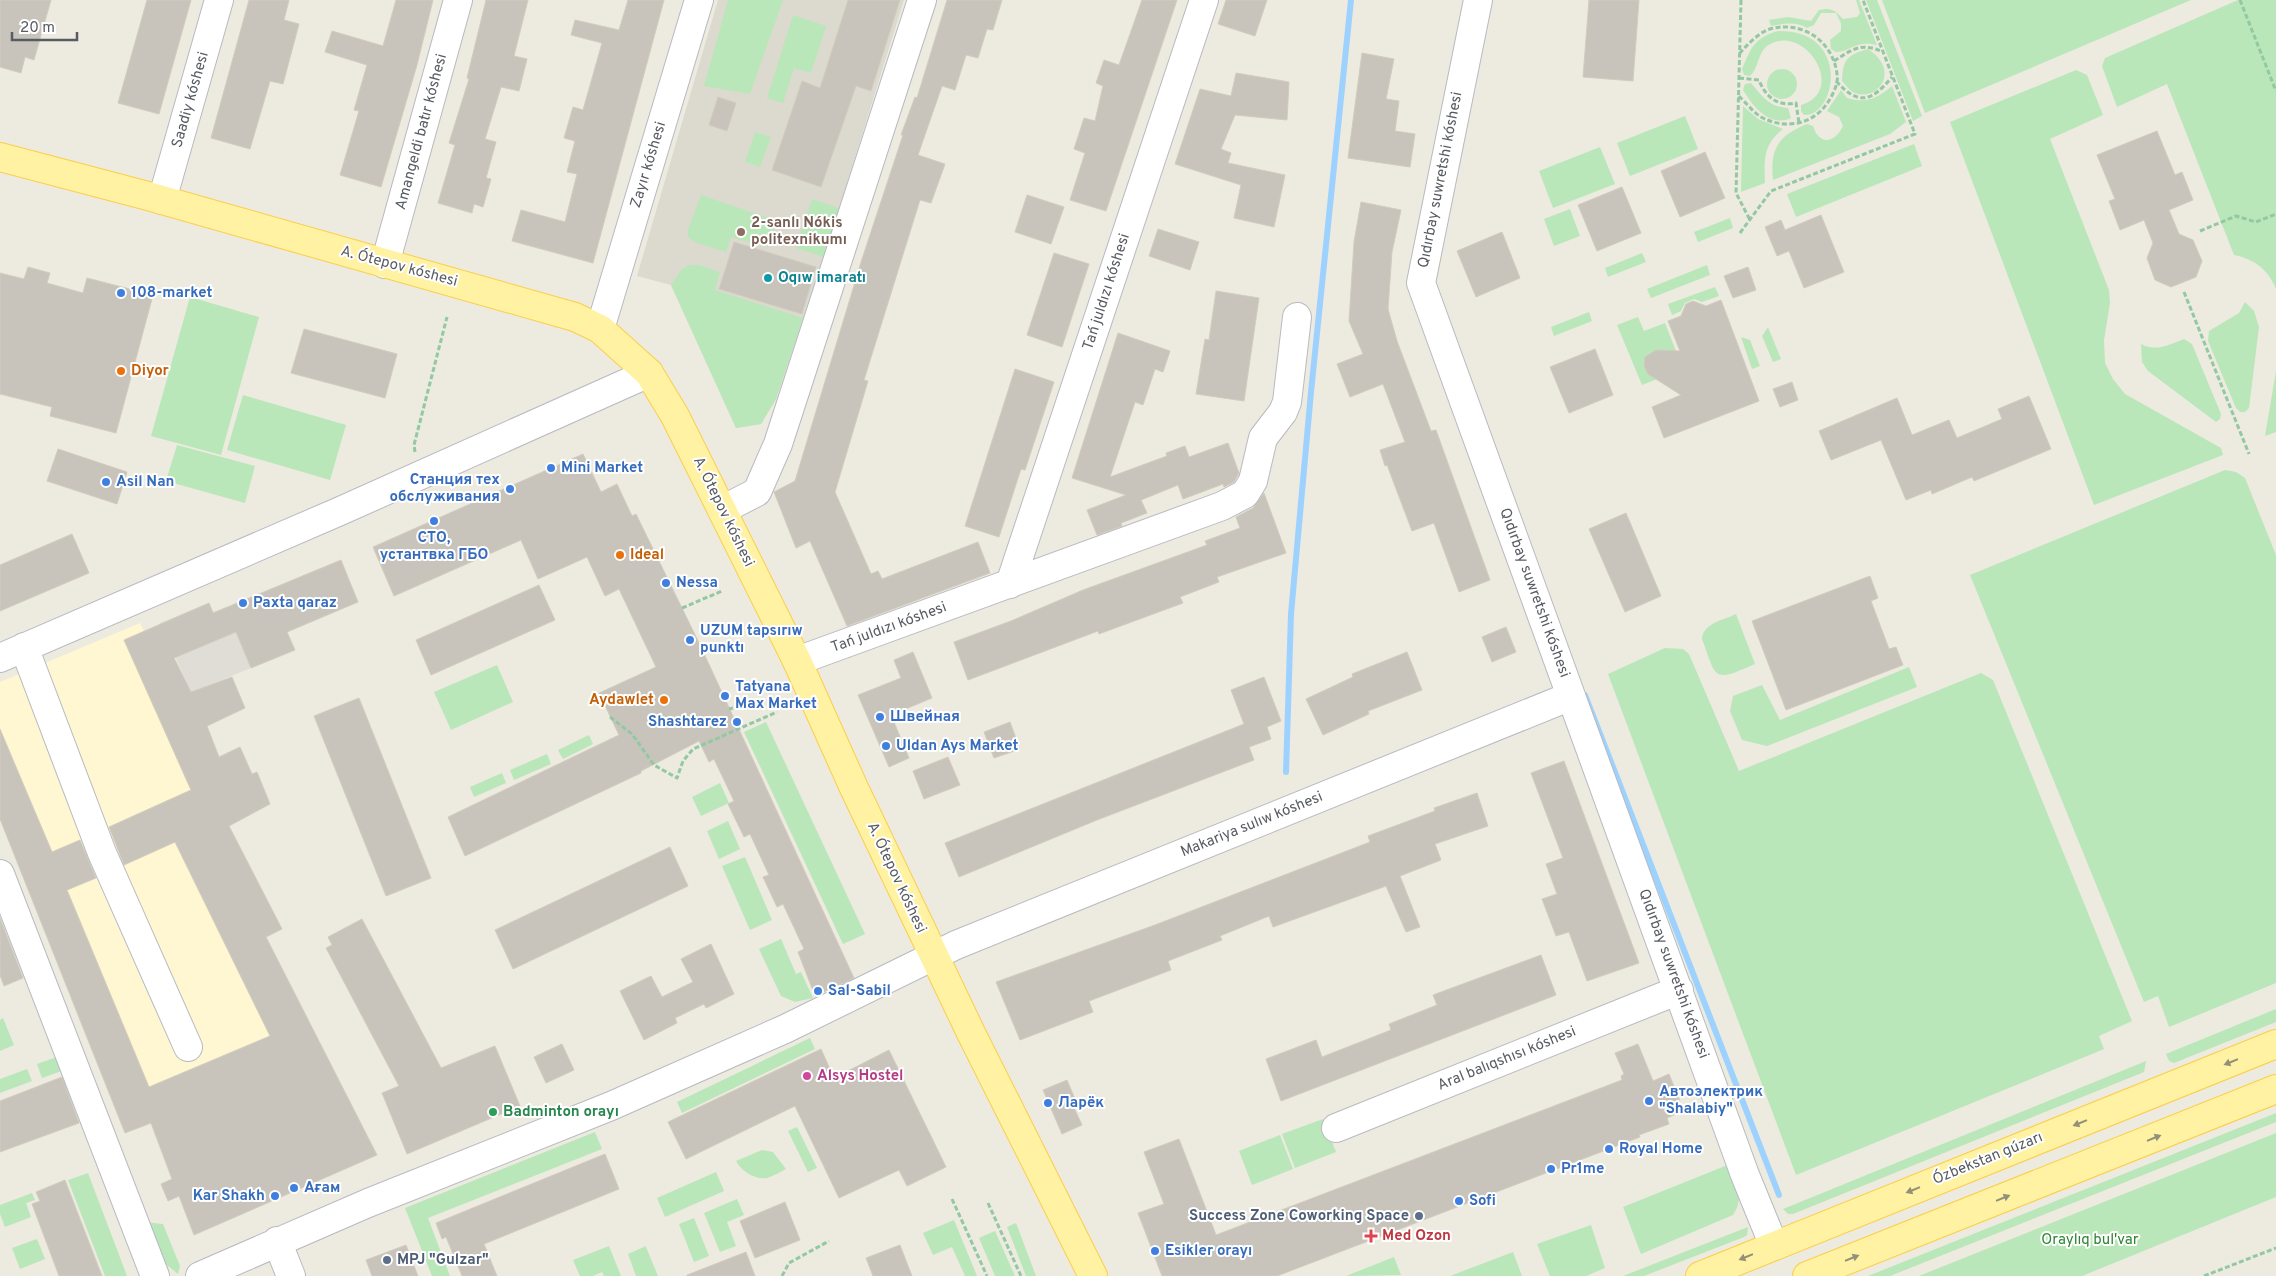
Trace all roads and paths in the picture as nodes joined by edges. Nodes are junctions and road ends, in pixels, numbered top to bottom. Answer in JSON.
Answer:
{"nodes":[{"id":1,"x":219,"y":0,"type":"edge"},
{"id":2,"x":458,"y":0,"type":"edge"},
{"id":3,"x":700,"y":0,"type":"edge"},
{"id":4,"x":922,"y":0,"type":"edge"},
{"id":5,"x":1204,"y":0,"type":"edge"},
{"id":6,"x":1478,"y":0,"type":"edge"},
{"id":7,"x":1741,"y":0,"type":"edge"},
{"id":8,"x":1863,"y":0,"type":"edge"},
{"id":9,"x":2240,"y":0,"type":"edge"},
{"id":10,"x":1740,"y":52,"type":"junction"},
{"id":11,"x":1883,"y":52,"type":"junction"},
{"id":12,"x":1834,"y":61,"type":"junction"},
{"id":13,"x":1892,"y":76,"type":"junction"},
{"id":14,"x":1739,"y":78,"type":"junction"},
{"id":15,"x":1836,"y":81,"type":"junction"},
{"id":16,"x":2276,"y":91,"type":"edge"},
{"id":17,"x":1739,"y":96,"type":"junction"},
{"id":18,"x":1799,"y":123,"type":"junction"},
{"id":19,"x":0,"y":157,"type":"edge"},
{"id":20,"x":162,"y":200,"type":"junction"},
{"id":21,"x":2276,"y":214,"type":"edge"},
{"id":22,"x":1750,"y":220,"type":"junction"},
{"id":23,"x":2200,"y":231,"type":"dead end"},
{"id":24,"x":1740,"y":233,"type":"dead end"},
{"id":25,"x":385,"y":264,"type":"junction"},
{"id":26,"x":2184,"y":292,"type":"dead end"},
{"id":27,"x":447,"y":317,"type":"dead end"},
{"id":28,"x":1297,"y":317,"type":"dead end"},
{"id":29,"x":600,"y":330,"type":"junction"},
{"id":30,"x":649,"y":373,"type":"junction"},
{"id":31,"x":2249,"y":454,"type":"dead end"},
{"id":32,"x":416,"y":459,"type":"dead end"},
{"id":33,"x":722,"y":510,"type":"junction"},
{"id":34,"x":1010,"y":584,"type":"junction"},
{"id":35,"x":722,"y":591,"type":"dead end"},
{"id":36,"x":682,"y":608,"type":"dead end"},
{"id":37,"x":12,"y":652,"type":"edge"},
{"id":38,"x":797,"y":661,"type":"junction"},
{"id":39,"x":1571,"y":696,"type":"junction"},
{"id":40,"x":777,"y":712,"type":"dead end"},
{"id":41,"x":610,"y":717,"type":"dead end"},
{"id":42,"x":0,"y":874,"type":"edge"},
{"id":43,"x":932,"y":955,"type":"junction"},
{"id":44,"x":1679,"y":990,"type":"junction"},
{"id":45,"x":2276,"y":1044,"type":"edge"},
{"id":46,"x":188,"y":1047,"type":"dead end"},
{"id":47,"x":2276,"y":1089,"type":"edge"},
{"id":48,"x":1336,"y":1128,"type":"dead end"},
{"id":49,"x":952,"y":1199,"type":"dead end"},
{"id":50,"x":988,"y":1203,"type":"dead end"},
{"id":51,"x":277,"y":1241,"type":"junction"},
{"id":52,"x":830,"y":1241,"type":"dead end"},
{"id":53,"x":1774,"y":1246,"type":"junction"},
{"id":54,"x":2276,"y":1248,"type":"edge"},
{"id":55,"x":155,"y":1276,"type":"edge"},
{"id":56,"x":200,"y":1276,"type":"edge"},
{"id":57,"x":291,"y":1276,"type":"edge"},
{"id":58,"x":782,"y":1276,"type":"edge"},
{"id":59,"x":987,"y":1276,"type":"edge"},
{"id":60,"x":1021,"y":1276,"type":"edge"},
{"id":61,"x":1093,"y":1276,"type":"edge"},
{"id":62,"x":1700,"y":1276,"type":"edge"},
{"id":63,"x":1806,"y":1276,"type":"edge"},
{"id":64,"x":2204,"y":1276,"type":"edge"}],
"edges":[{"from":1,"to":20,"type":"street","name":"Saadiy kóshesi"},
{"from":2,"to":25,"type":"street","name":"Amangeldi batır kóshesi"},
{"from":3,"to":29,"type":"street","name":"Zayır kóshesi"},
{"from":4,"to":33,"type":"street"},
{"from":5,"to":34,"type":"street","name":"Tań juldızı kóshesi"},
{"from":6,"to":39,"type":"street","name":"Qıdırbay suwretshi kóshesi"},
{"from":7,"to":10,"type":"path"},
{"from":8,"to":11,"type":"path"},
{"from":9,"to":16,"type":"path"},
{"from":10,"to":12,"type":"path"},
{"from":10,"to":14,"type":"path"},
{"from":11,"to":12,"type":"path"},
{"from":11,"to":13,"type":"path"},
{"from":12,"to":15,"type":"path"},
{"from":13,"to":15,"type":"path"},
{"from":13,"to":22,"type":"path"},
{"from":14,"to":17,"type":"path"},
{"from":14,"to":18,"type":"path"},
{"from":15,"to":18,"type":"path"},
{"from":17,"to":18,"type":"path"},
{"from":17,"to":22,"type":"path"},
{"from":19,"to":20,"type":"main road","name":"A. Ótepov kóshesi"},
{"from":20,"to":25,"type":"main road","name":"A. Ótepov kóshesi"},
{"from":21,"to":23,"type":"path"},
{"from":22,"to":24,"type":"path"},
{"from":25,"to":29,"type":"main road","name":"A. Ótepov kóshesi"},
{"from":26,"to":31,"type":"path"},
{"from":27,"to":32,"type":"path"},
{"from":28,"to":34,"type":"street","name":"Tań juldızı kóshesi"},
{"from":29,"to":30,"type":"main road","name":"A. Ótepov kóshesi"},
{"from":30,"to":33,"type":"main road","name":"A. Ótepov kóshesi"},
{"from":30,"to":37,"type":"street"},
{"from":33,"to":38,"type":"main road","name":"A. Ótepov kóshesi"},
{"from":34,"to":38,"type":"street","name":"Tań juldızı kóshesi"},
{"from":35,"to":36,"type":"path"},
{"from":37,"to":46,"type":"street"},
{"from":38,"to":43,"type":"main road","name":"A. Ótepov kóshesi"},
{"from":39,"to":43,"type":"street","name":"Makariya sulıw kóshesi"},
{"from":39,"to":44,"type":"street","name":"Qıdırbay suwretshi kóshesi"},
{"from":40,"to":41,"type":"path"},
{"from":42,"to":55,"type":"street"},
{"from":43,"to":51,"type":"street","name":"Makariya sulıw kóshesi"},
{"from":43,"to":61,"type":"main road","name":"A. Ótepov kóshesi"},
{"from":44,"to":48,"type":"street","name":"Aral balıqshısı kóshesi"},
{"from":44,"to":53,"type":"street","name":"Qıdırbay suwretshi kóshesi"},
{"from":45,"to":53,"type":"main road","name":"Ózbekstan gúzarı","one_way":true},
{"from":63,"to":47,"type":"main road","one_way":true},
{"from":49,"to":59,"type":"path"},
{"from":50,"to":60,"type":"path"},
{"from":51,"to":56,"type":"street","name":"Makariya sulıw kóshesi"},
{"from":51,"to":57,"type":"street"},
{"from":52,"to":58,"type":"path"},
{"from":53,"to":62,"type":"main road","name":"Ózbekstan gúzarı","one_way":true},
{"from":54,"to":64,"type":"path"}]}
